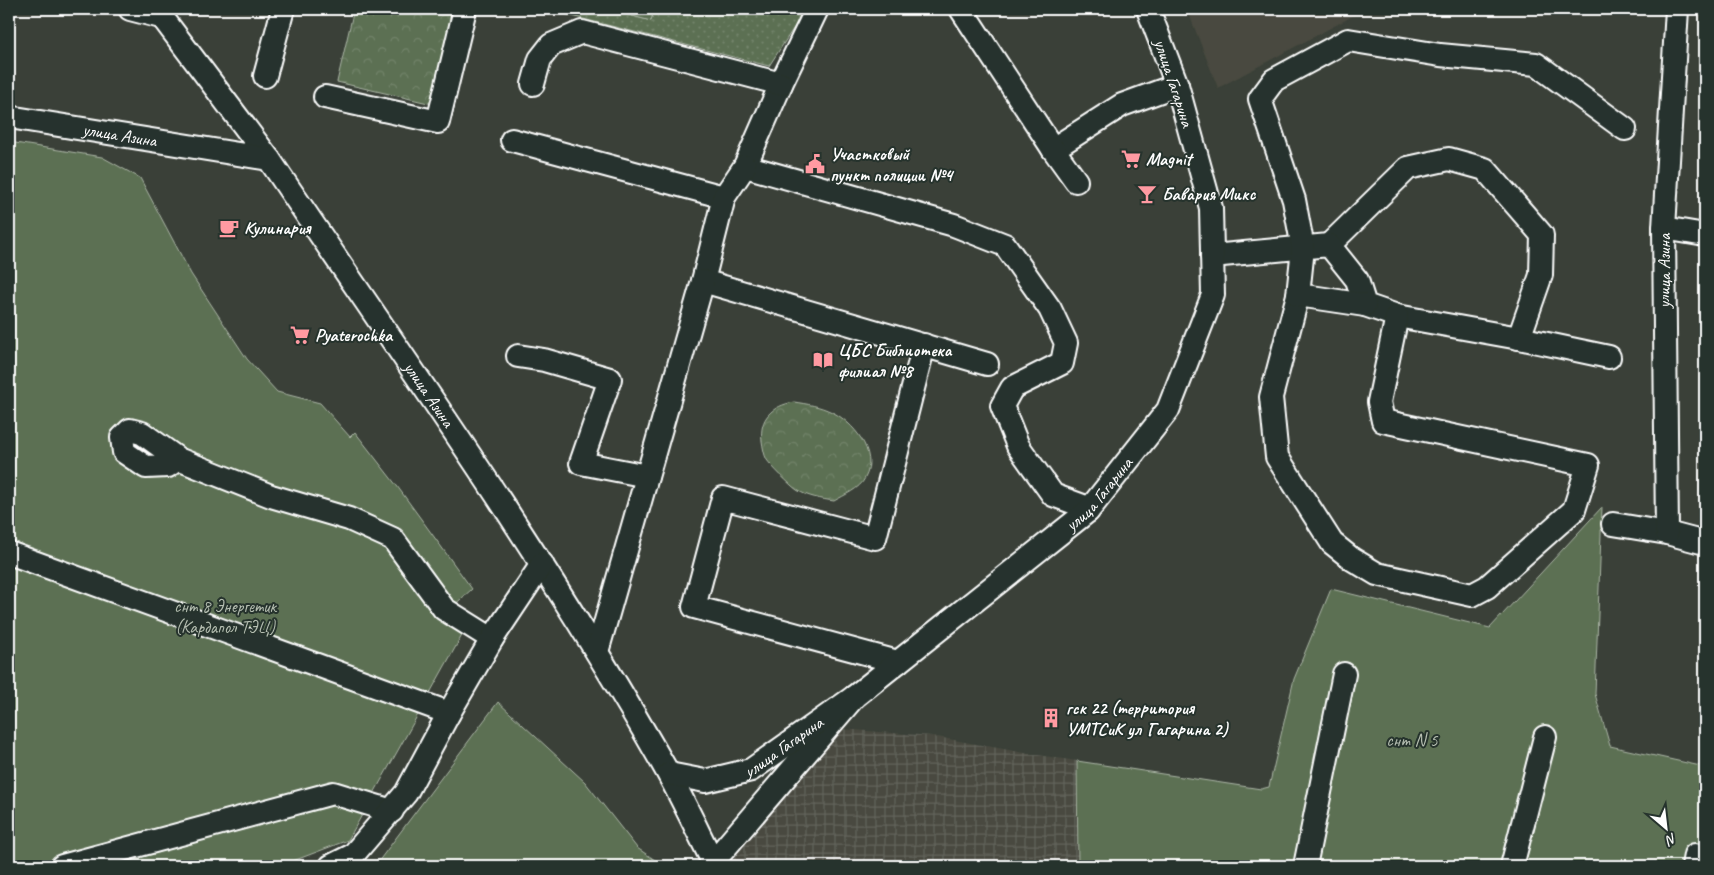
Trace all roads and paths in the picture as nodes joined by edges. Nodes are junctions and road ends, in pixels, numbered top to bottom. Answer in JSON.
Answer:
{"nodes":[{"id":1,"x":130,"y":9,"type":"edge"},
{"id":2,"x":283,"y":9,"type":"edge"},
{"id":3,"x":464,"y":9,"type":"edge"},
{"id":4,"x":817,"y":9,"type":"edge"},
{"id":5,"x":961,"y":9,"type":"edge"},
{"id":6,"x":1148,"y":9,"type":"edge"},
{"id":7,"x":1677,"y":9,"type":"edge"},
{"id":8,"x":158,"y":13,"type":"edge"},
{"id":9,"x":265,"y":76,"type":"dead end"},
{"id":10,"x":533,"y":84,"type":"dead end"},
{"id":11,"x":781,"y":84,"type":"junction"},
{"id":12,"x":1177,"y":85,"type":"junction"},
{"id":13,"x":324,"y":97,"type":"dead end"},
{"id":14,"x":9,"y":117,"type":"edge"},
{"id":15,"x":1625,"y":128,"type":"dead end"},
{"id":16,"x":512,"y":140,"type":"dead end"},
{"id":17,"x":1053,"y":149,"type":"junction"},
{"id":18,"x":269,"y":159,"type":"junction"},
{"id":19,"x":745,"y":166,"type":"junction"},
{"id":20,"x":1076,"y":181,"type":"dead end"},
{"id":21,"x":724,"y":197,"type":"junction"},
{"id":22,"x":1664,"y":228,"type":"junction"},
{"id":23,"x":1705,"y":235,"type":"edge"},
{"id":24,"x":1329,"y":245,"type":"junction"},
{"id":25,"x":1303,"y":248,"type":"junction"},
{"id":26,"x":1212,"y":256,"type":"junction"},
{"id":27,"x":703,"y":281,"type":"junction"},
{"id":28,"x":1298,"y":296,"type":"junction"},
{"id":29,"x":1365,"y":304,"type":"junction"},
{"id":30,"x":1398,"y":316,"type":"junction"},
{"id":31,"x":1520,"y":338,"type":"junction"},
{"id":32,"x":924,"y":345,"type":"junction"},
{"id":33,"x":518,"y":356,"type":"dead end"},
{"id":34,"x":1609,"y":357,"type":"dead end"},
{"id":35,"x":987,"y":364,"type":"dead end"},
{"id":36,"x":178,"y":459,"type":"dead end"},
{"id":37,"x":646,"y":476,"type":"junction"},
{"id":38,"x":1088,"y":511,"type":"junction"},
{"id":39,"x":1613,"y":524,"type":"dead end"},
{"id":40,"x":1666,"y":533,"type":"junction"},
{"id":41,"x":1705,"y":543,"type":"edge"},
{"id":42,"x":9,"y":553,"type":"edge"},
{"id":43,"x":542,"y":564,"type":"junction"},
{"id":44,"x":492,"y":639,"type":"junction"},
{"id":45,"x":597,"y":652,"type":"junction"},
{"id":46,"x":898,"y":662,"type":"junction"},
{"id":47,"x":1344,"y":674,"type":"dead end"},
{"id":48,"x":854,"y":697,"type":"junction"},
{"id":49,"x":449,"y":713,"type":"junction"},
{"id":50,"x":1545,"y":737,"type":"dead end"},
{"id":51,"x":669,"y":774,"type":"junction"},
{"id":52,"x":392,"y":810,"type":"junction"},
{"id":53,"x":62,"y":866,"type":"edge"},
{"id":54,"x":332,"y":866,"type":"edge"},
{"id":55,"x":1305,"y":866,"type":"edge"},
{"id":56,"x":1512,"y":866,"type":"edge"}],
"edges":[{"from":1,"to":8,"type":"street"},
{"from":2,"to":9,"type":"street"},
{"from":3,"to":13,"type":"street"},
{"from":4,"to":11,"type":"street"},
{"from":5,"to":17,"type":"street"},
{"from":6,"to":12,"type":"street","name":"улица Гагарина"},
{"from":7,"to":22,"type":"street","name":"улица Азина"},
{"from":8,"to":18,"type":"street"},
{"from":10,"to":11,"type":"street"},
{"from":11,"to":19,"type":"street"},
{"from":12,"to":17,"type":"street"},
{"from":12,"to":26,"type":"street","name":"улица Гагарина"},
{"from":14,"to":18,"type":"street","name":"улица Азина"},
{"from":15,"to":25,"type":"street"},
{"from":16,"to":21,"type":"street"},
{"from":17,"to":20,"type":"street"},
{"from":18,"to":43,"type":"street","name":"улица Азина"},
{"from":19,"to":21,"type":"street"},
{"from":19,"to":38,"type":"street"},
{"from":21,"to":27,"type":"street"},
{"from":22,"to":23,"type":"street"},
{"from":22,"to":40,"type":"street","name":"улица Азина"},
{"from":24,"to":25,"type":"street"},
{"from":24,"to":29,"type":"street"},
{"from":24,"to":31,"type":"street"},
{"from":25,"to":26,"type":"street"},
{"from":25,"to":28,"type":"street"},
{"from":26,"to":38,"type":"street","name":"улица Гагарина"},
{"from":27,"to":32,"type":"street"},
{"from":27,"to":37,"type":"street"},
{"from":28,"to":29,"type":"street"},
{"from":28,"to":30,"type":"street"},
{"from":29,"to":30,"type":"street"},
{"from":30,"to":31,"type":"street"},
{"from":31,"to":34,"type":"street"},
{"from":32,"to":35,"type":"street"},
{"from":32,"to":46,"type":"street"},
{"from":33,"to":37,"type":"street"},
{"from":36,"to":44,"type":"street"},
{"from":37,"to":45,"type":"street"},
{"from":38,"to":46,"type":"street","name":"улица Гагарина"},
{"from":39,"to":40,"type":"street"},
{"from":40,"to":41,"type":"street"},
{"from":42,"to":49,"type":"street"},
{"from":43,"to":44,"type":"street"},
{"from":43,"to":45,"type":"street","name":"улица Азина"},
{"from":44,"to":49,"type":"street"},
{"from":45,"to":51,"type":"street","name":"улица Азина"},
{"from":46,"to":48,"type":"street","name":"улица Гагарина"},
{"from":47,"to":55,"type":"street"},
{"from":48,"to":51,"type":"street","name":"улица Гагарина"},
{"from":48,"to":51,"type":"street","name":"улица Азина"},
{"from":49,"to":52,"type":"street"},
{"from":50,"to":56,"type":"street"},
{"from":52,"to":53,"type":"street"},
{"from":52,"to":54,"type":"street"}]}
